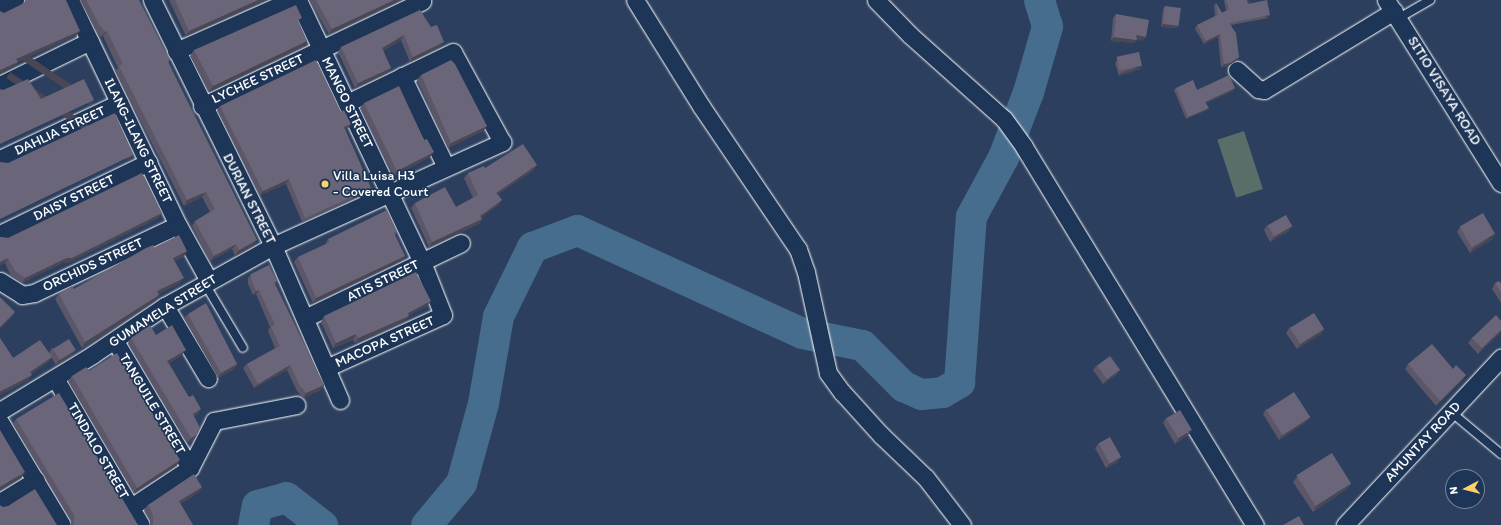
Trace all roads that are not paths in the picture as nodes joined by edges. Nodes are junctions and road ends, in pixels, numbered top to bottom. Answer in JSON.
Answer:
{"nodes":[{"id":1,"x":15,"y":0,"type":"edge"},
{"id":2,"x":70,"y":0,"type":"edge"},
{"id":3,"x":152,"y":0,"type":"edge"},
{"id":4,"x":291,"y":0,"type":"edge"},
{"id":5,"x":298,"y":0,"type":"edge"},
{"id":6,"x":635,"y":0,"type":"edge"},
{"id":7,"x":876,"y":0,"type":"edge"},
{"id":8,"x":1430,"y":0,"type":"edge"},
{"id":9,"x":422,"y":1,"type":"edge"},
{"id":10,"x":0,"y":8,"type":"edge"},
{"id":11,"x":1393,"y":10,"type":"edge"},
{"id":12,"x":90,"y":41,"type":"junction"},
{"id":13,"x":322,"y":49,"type":"junction"},
{"id":14,"x":176,"y":51,"type":"junction"},
{"id":15,"x":1237,"y":70,"type":"dead end"},
{"id":16,"x":402,"y":76,"type":"junction"},
{"id":17,"x":0,"y":85,"type":"edge"},
{"id":18,"x":119,"y":103,"type":"junction"},
{"id":19,"x":347,"y":103,"type":"junction"},
{"id":20,"x":202,"y":106,"type":"junction"},
{"id":21,"x":0,"y":159,"type":"edge"},
{"id":22,"x":149,"y":162,"type":"junction"},
{"id":23,"x":446,"y":167,"type":"junction"},
{"id":24,"x":1501,"y":183,"type":"edge"},
{"id":25,"x":390,"y":192,"type":"junction"},
{"id":26,"x":178,"y":225,"type":"junction"},
{"id":27,"x":0,"y":234,"type":"edge"},
{"id":28,"x":461,"y":243,"type":"dead end"},
{"id":29,"x":272,"y":246,"type":"junction"},
{"id":30,"x":422,"y":262,"type":"junction"},
{"id":31,"x":207,"y":282,"type":"junction"},
{"id":32,"x":3,"y":284,"type":"edge"},
{"id":33,"x":165,"y":306,"type":"junction"},
{"id":34,"x":443,"y":316,"type":"joint"},
{"id":35,"x":305,"y":318,"type":"junction"},
{"id":36,"x":115,"y":341,"type":"junction"},
{"id":37,"x":243,"y":348,"type":"dead end"},
{"id":38,"x":1501,"y":358,"type":"edge"},
{"id":39,"x":326,"y":368,"type":"junction"},
{"id":40,"x":55,"y":378,"type":"junction"},
{"id":41,"x":208,"y":378,"type":"dead end"},
{"id":42,"x":340,"y":400,"type":"dead end"},
{"id":43,"x":296,"y":405,"type":"dead end"},
{"id":44,"x":0,"y":411,"type":"edge"},
{"id":45,"x":1451,"y":412,"type":"junction"},
{"id":46,"x":0,"y":422,"type":"edge"},
{"id":47,"x":1501,"y":454,"type":"edge"},
{"id":48,"x":190,"y":468,"type":"junction"},
{"id":49,"x":36,"y":480,"type":"junction"},
{"id":50,"x":0,"y":502,"type":"edge"},
{"id":51,"x":131,"y":507,"type":"junction"},
{"id":52,"x":62,"y":525,"type":"edge"},
{"id":53,"x":141,"y":525,"type":"edge"},
{"id":54,"x":962,"y":525,"type":"edge"},
{"id":55,"x":1255,"y":525,"type":"edge"},
{"id":56,"x":1345,"y":525,"type":"edge"}],
"edges":[{"from":1,"to":10,"type":"street"},
{"from":2,"to":12,"type":"street","name":"ILANG-ILANG STREET"},
{"from":3,"to":14,"type":"street","name":"DURIAN STREET"},
{"from":4,"to":14,"type":"street"},
{"from":5,"to":13,"type":"street","name":"MANGO STREET"},
{"from":6,"to":54,"type":"street"},
{"from":7,"to":55,"type":"street"},
{"from":8,"to":11,"type":"lane"},
{"from":9,"to":13,"type":"street","name":"LYCHEE STREET"},
{"from":11,"to":15,"type":"street"},
{"from":11,"to":24,"type":"street","name":"SITIO VISAYA ROAD"},
{"from":12,"to":17,"type":"street"},
{"from":12,"to":18,"type":"street","name":"ILANG-ILANG STREET"},
{"from":13,"to":19,"type":"street","name":"MANGO STREET"},
{"from":13,"to":20,"type":"street","name":"LYCHEE STREET"},
{"from":14,"to":20,"type":"street","name":"DURIAN STREET"},
{"from":16,"to":19,"type":"street"},
{"from":16,"to":23,"type":"street"},
{"from":16,"to":23,"type":"street","name":"GUMAMELA STREET"},
{"from":18,"to":21,"type":"street","name":"DAHLIA STREET"},
{"from":18,"to":22,"type":"street","name":"ILANG-ILANG STREET"},
{"from":19,"to":25,"type":"street","name":"MANGO STREET"},
{"from":20,"to":29,"type":"street","name":"DURIAN STREET"},
{"from":22,"to":26,"type":"street","name":"ILANG-ILANG STREET"},
{"from":22,"to":27,"type":"street","name":"DAISY STREET"},
{"from":23,"to":25,"type":"street","name":"GUMAMELA STREET"},
{"from":25,"to":29,"type":"street","name":"GUMAMELA STREET"},
{"from":25,"to":30,"type":"street","name":"MANGO STREET"},
{"from":26,"to":31,"type":"street","name":"ILANG-ILANG STREET"},
{"from":26,"to":32,"type":"street","name":"ORCHIDS STREET"},
{"from":28,"to":30,"type":"street","name":"ATIS STREET"},
{"from":29,"to":31,"type":"street","name":"GUMAMELA STREET"},
{"from":29,"to":35,"type":"street","name":"DURIAN STREET"},
{"from":30,"to":34,"type":"street","name":"MANGO STREET"},
{"from":30,"to":35,"type":"street","name":"ATIS STREET"},
{"from":31,"to":33,"type":"street","name":"GUMAMELA STREET"},
{"from":31,"to":37,"type":"lane"},
{"from":33,"to":36,"type":"street","name":"GUMAMELA STREET"},
{"from":33,"to":41,"type":"street"},
{"from":34,"to":39,"type":"street","name":"MACOPA STREET"},
{"from":35,"to":39,"type":"street","name":"DURIAN STREET"},
{"from":36,"to":40,"type":"street","name":"GUMAMELA STREET"},
{"from":36,"to":48,"type":"street","name":"TANGUILE STREET"},
{"from":38,"to":45,"type":"street","name":"AMUNTAY ROAD"},
{"from":39,"to":42,"type":"street","name":"DURIAN STREET"},
{"from":40,"to":44,"type":"street","name":"GUMAMELA STREET"},
{"from":40,"to":51,"type":"street","name":"TINDALO STREET"},
{"from":43,"to":48,"type":"street"},
{"from":45,"to":47,"type":"lane"},
{"from":45,"to":56,"type":"street","name":"AMUNTAY ROAD"},
{"from":46,"to":49,"type":"street"},
{"from":48,"to":51,"type":"street"},
{"from":49,"to":50,"type":"street"},
{"from":49,"to":52,"type":"street"},
{"from":51,"to":53,"type":"street","name":"TINDALO STREET"}]}
